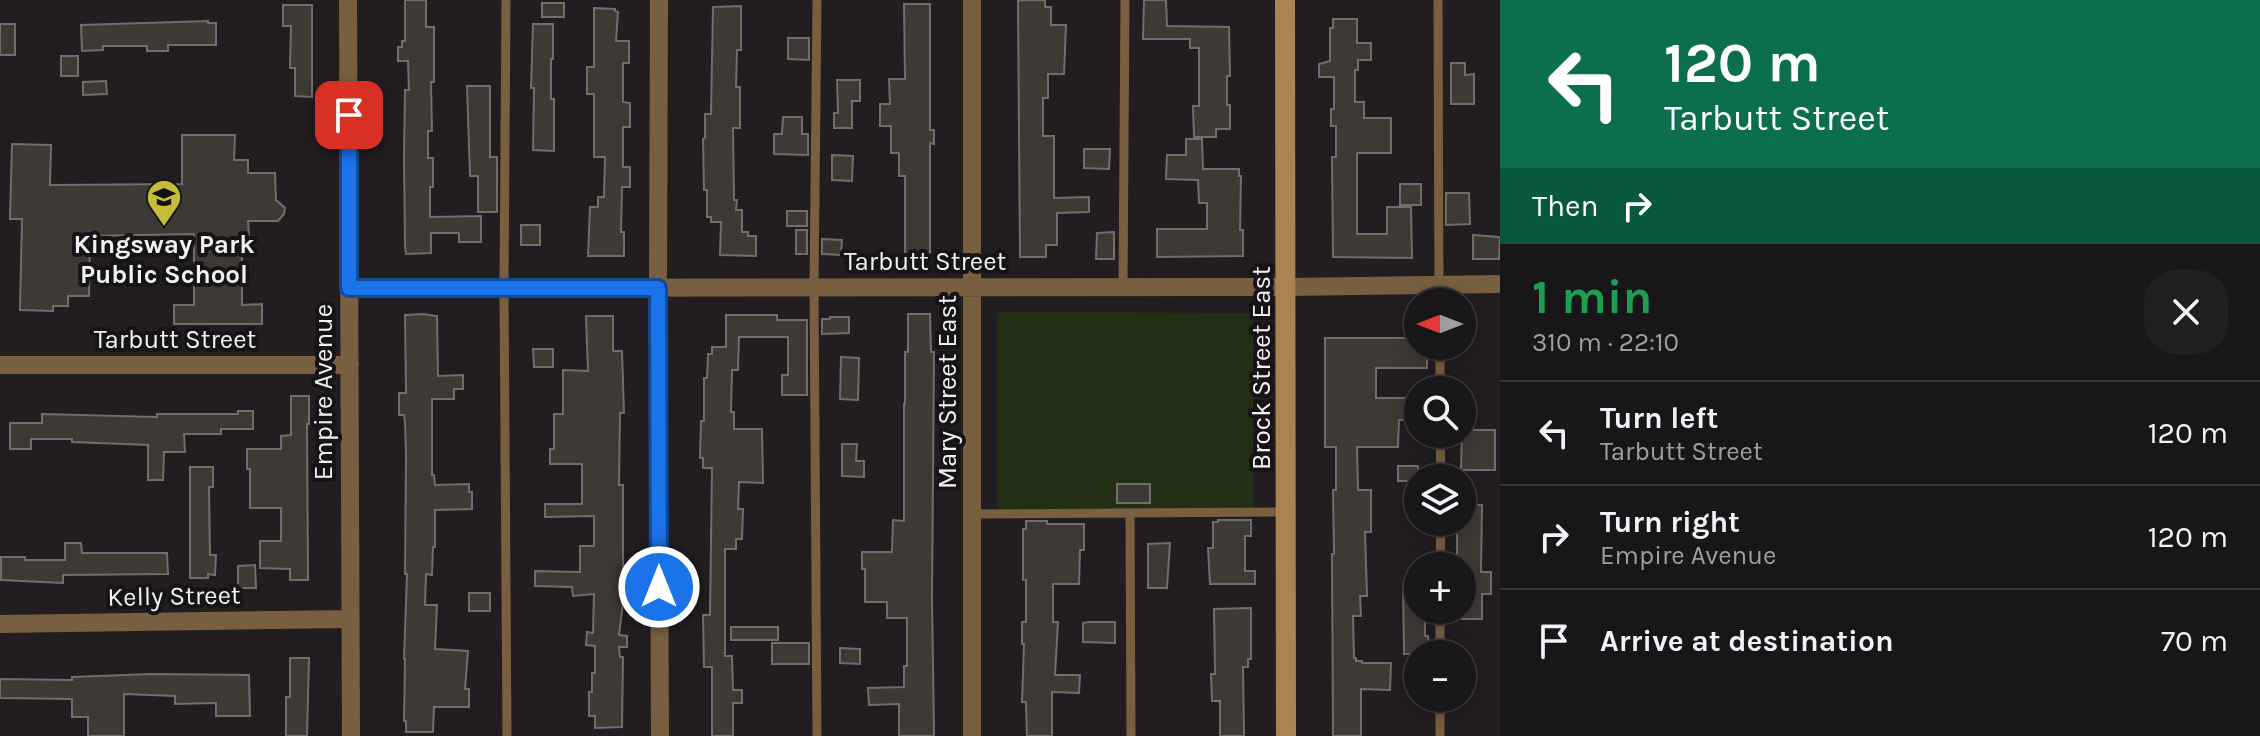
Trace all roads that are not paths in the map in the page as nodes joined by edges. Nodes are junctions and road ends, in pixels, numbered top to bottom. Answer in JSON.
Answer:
{"nodes":[{"id":1,"x":348,"y":0,"type":"edge"},
{"id":2,"x":506,"y":0,"type":"edge"},
{"id":3,"x":659,"y":0,"type":"edge"},
{"id":4,"x":817,"y":0,"type":"edge"},
{"id":5,"x":972,"y":0,"type":"edge"},
{"id":6,"x":1125,"y":0,"type":"edge"},
{"id":7,"x":1285,"y":0,"type":"edge"},
{"id":8,"x":1438,"y":0,"type":"edge"},
{"id":9,"x":1500,"y":284,"type":"edge"},
{"id":10,"x":814,"y":287,"type":"junction"},
{"id":11,"x":973,"y":287,"type":"junction"},
{"id":12,"x":1123,"y":287,"type":"junction"},
{"id":13,"x":1287,"y":287,"type":"junction"},
{"id":14,"x":349,"y":288,"type":"junction"},
{"id":15,"x":658,"y":288,"type":"junction"},
{"id":16,"x":1439,"y":288,"type":"edge"},
{"id":17,"x":1473,"y":288,"type":"edge"},
{"id":18,"x":504,"y":289,"type":"junction"},
{"id":19,"x":1404,"y":292,"type":"edge"},
{"id":20,"x":0,"y":365,"type":"edge"},
{"id":21,"x":350,"y":365,"type":"junction"},
{"id":22,"x":1287,"y":512,"type":"junction"},
{"id":23,"x":1130,"y":513,"type":"junction"},
{"id":24,"x":972,"y":514,"type":"junction"},
{"id":25,"x":349,"y":619,"type":"junction"},
{"id":26,"x":0,"y":624,"type":"edge"},
{"id":27,"x":1440,"y":712,"type":"edge"},
{"id":28,"x":351,"y":736,"type":"edge"},
{"id":29,"x":507,"y":736,"type":"edge"},
{"id":30,"x":660,"y":736,"type":"edge"},
{"id":31,"x":817,"y":736,"type":"edge"},
{"id":32,"x":972,"y":736,"type":"edge"},
{"id":33,"x":1131,"y":736,"type":"edge"},
{"id":34,"x":1286,"y":736,"type":"edge"},
{"id":35,"x":1440,"y":736,"type":"edge"}],
"edges":[{"from":1,"to":14,"type":"street","name":"Empire Avenue"},
{"from":2,"to":18,"type":"lane"},
{"from":3,"to":15,"type":"street"},
{"from":4,"to":10,"type":"lane"},
{"from":5,"to":11,"type":"street","name":"Mary Street East"},
{"from":6,"to":12,"type":"lane"},
{"from":7,"to":13,"type":"street","name":"Brock Street East"},
{"from":8,"to":16,"type":"lane"},
{"from":9,"to":17,"type":"street","name":"Tarbutt Street"},
{"from":10,"to":11,"type":"street","name":"Tarbutt Street"},
{"from":10,"to":15,"type":"street","name":"Tarbutt Street"},
{"from":10,"to":31,"type":"lane"},
{"from":11,"to":12,"type":"street","name":"Tarbutt Street"},
{"from":11,"to":24,"type":"street","name":"Mary Street East"},
{"from":12,"to":13,"type":"street","name":"Tarbutt Street"},
{"from":13,"to":19,"type":"street","name":"Tarbutt Street"},
{"from":13,"to":22,"type":"street","name":"Brock Street East"},
{"from":14,"to":18,"type":"street","name":"Tarbutt Street"},
{"from":14,"to":21,"type":"street","name":"Empire Avenue"},
{"from":15,"to":18,"type":"street","name":"Tarbutt Street"},
{"from":15,"to":30,"type":"street"},
{"from":18,"to":29,"type":"lane"},
{"from":20,"to":21,"type":"street","name":"Tarbutt Street"},
{"from":21,"to":25,"type":"street","name":"Empire Avenue"},
{"from":22,"to":23,"type":"lane"},
{"from":22,"to":34,"type":"street","name":"Brock Street East"},
{"from":23,"to":24,"type":"lane"},
{"from":23,"to":33,"type":"lane"},
{"from":24,"to":32,"type":"street","name":"Mary Street East"},
{"from":25,"to":26,"type":"street","name":"Kelly Street"},
{"from":25,"to":28,"type":"street","name":"Empire Avenue"},
{"from":27,"to":35,"type":"lane"}]}
